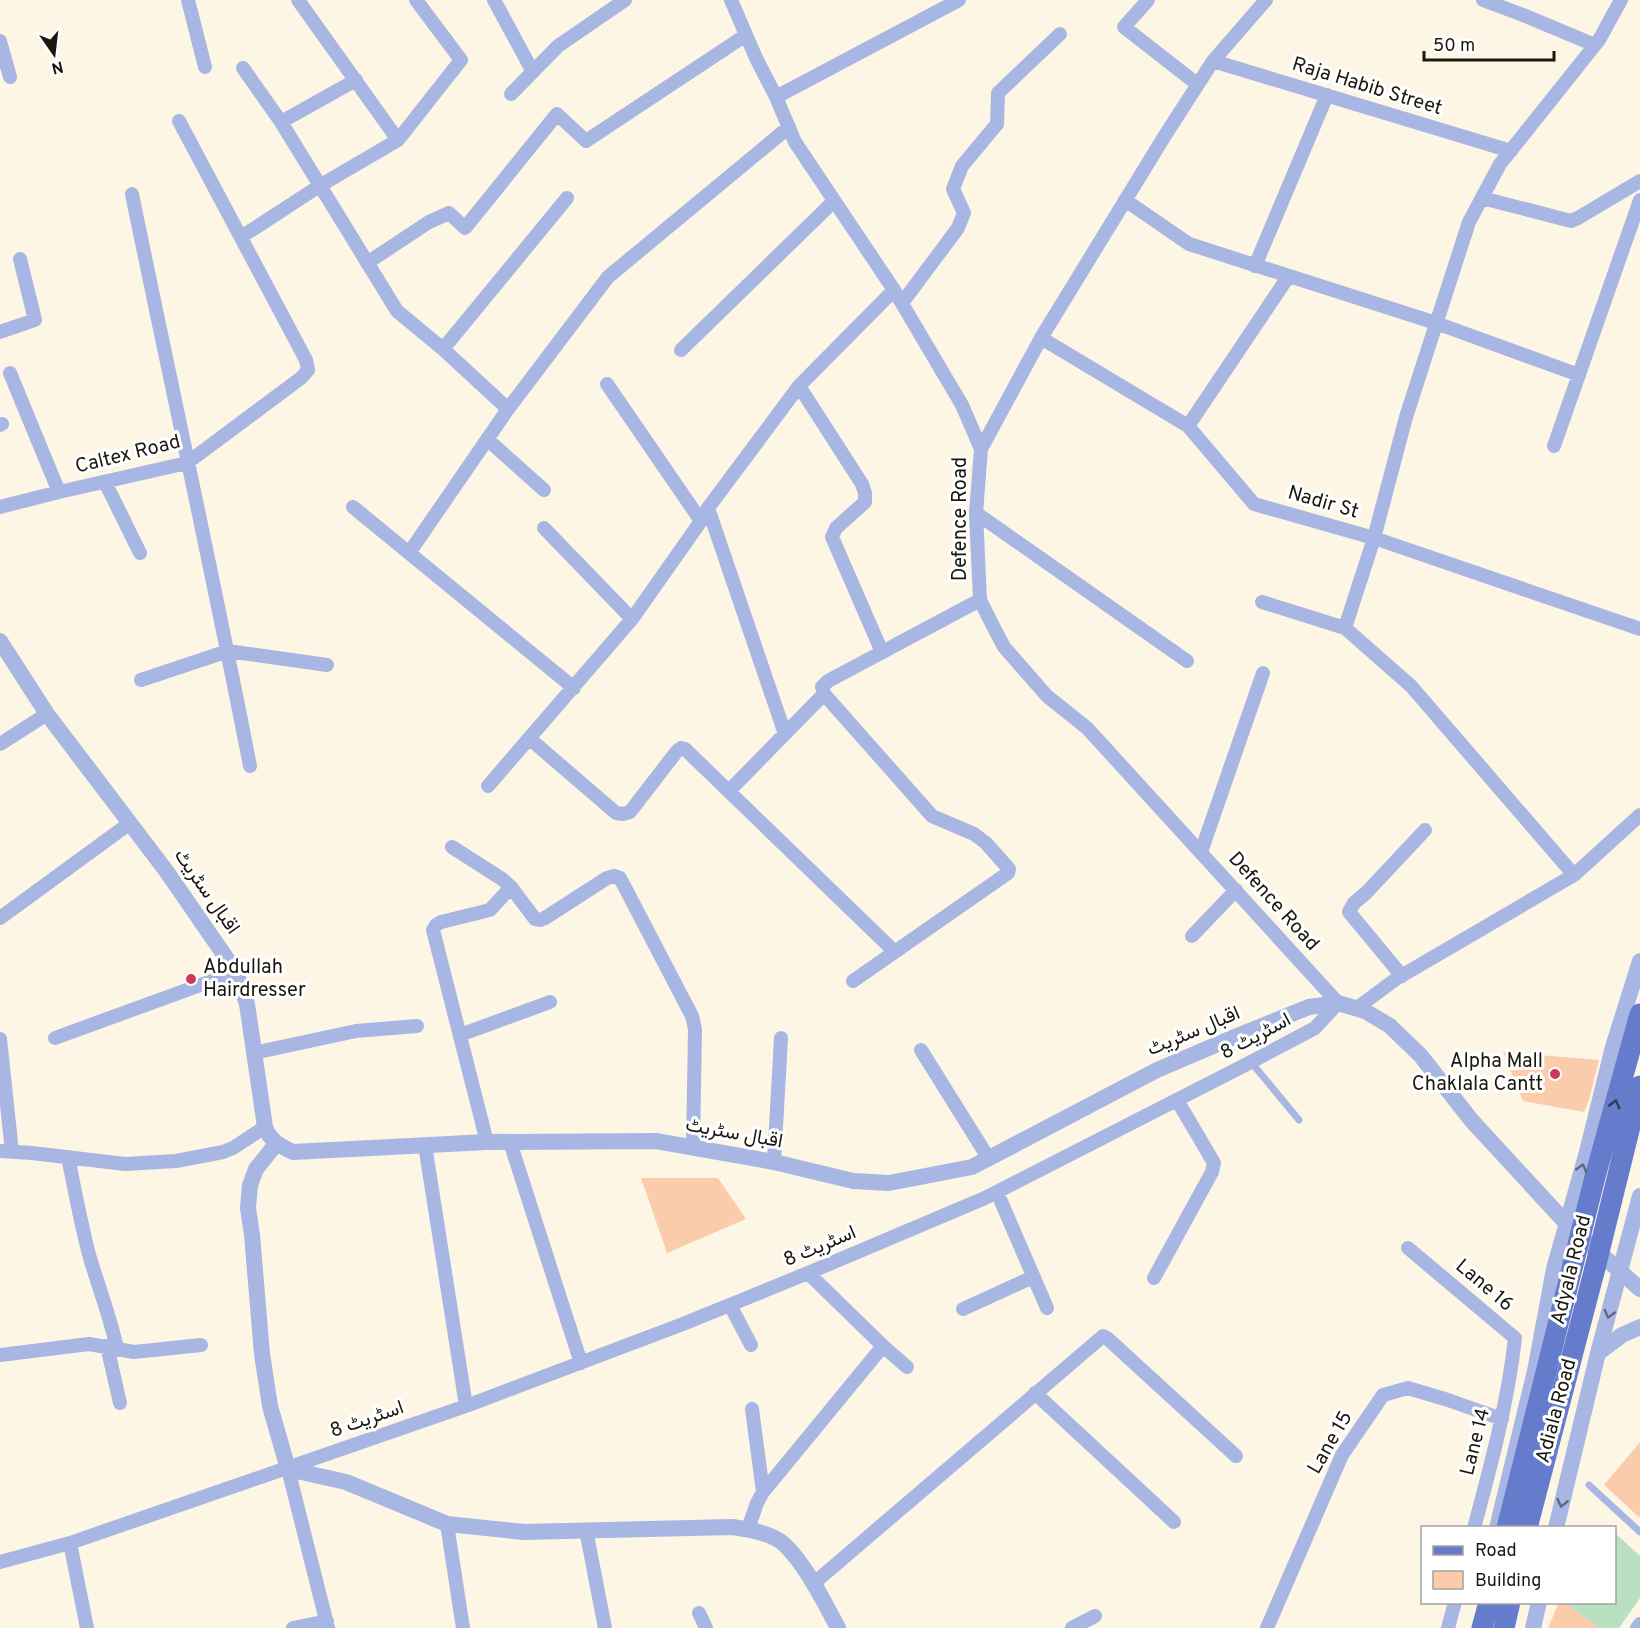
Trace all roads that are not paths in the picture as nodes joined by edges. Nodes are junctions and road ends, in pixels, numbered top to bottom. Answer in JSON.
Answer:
{"nodes":[{"id":1,"x":188,"y":0,"type":"edge"},
{"id":2,"x":298,"y":0,"type":"edge"},
{"id":3,"x":416,"y":0,"type":"edge"},
{"id":4,"x":494,"y":0,"type":"edge"},
{"id":5,"x":625,"y":0,"type":"edge"},
{"id":6,"x":731,"y":0,"type":"edge"},
{"id":7,"x":959,"y":0,"type":"edge"},
{"id":8,"x":1148,"y":0,"type":"edge"},
{"id":9,"x":1266,"y":0,"type":"edge"},
{"id":10,"x":1484,"y":0,"type":"edge"},
{"id":11,"x":1621,"y":0,"type":"edge"},
{"id":12,"x":937,"y":5,"type":"edge"},
{"id":13,"x":1060,"y":34,"type":"dead end"},
{"id":14,"x":746,"y":35,"type":"junction"},
{"id":15,"x":0,"y":41,"type":"edge"},
{"id":16,"x":1595,"y":45,"type":"junction"},
{"id":17,"x":1213,"y":61,"type":"junction"},
{"id":18,"x":204,"y":67,"type":"dead end"},
{"id":19,"x":243,"y":68,"type":"dead end"},
{"id":20,"x":532,"y":72,"type":"junction"},
{"id":21,"x":10,"y":77,"type":"dead end"},
{"id":22,"x":356,"y":80,"type":"junction"},
{"id":23,"x":1197,"y":84,"type":"junction"},
{"id":24,"x":511,"y":94,"type":"dead end"},
{"id":25,"x":1326,"y":95,"type":"junction"},
{"id":26,"x":776,"y":97,"type":"junction"},
{"id":27,"x":180,"y":121,"type":"dead end"},
{"id":28,"x":281,"y":122,"type":"junction"},
{"id":29,"x":789,"y":127,"type":"junction"},
{"id":30,"x":398,"y":140,"type":"junction"},
{"id":31,"x":1511,"y":151,"type":"junction"},
{"id":32,"x":1640,"y":181,"type":"edge"},
{"id":33,"x":321,"y":185,"type":"junction"},
{"id":34,"x":132,"y":194,"type":"dead end"},
{"id":35,"x":567,"y":198,"type":"dead end"},
{"id":36,"x":1482,"y":198,"type":"junction"},
{"id":37,"x":1125,"y":200,"type":"junction"},
{"id":38,"x":1640,"y":200,"type":"edge"},
{"id":39,"x":834,"y":201,"type":"junction"},
{"id":40,"x":241,"y":237,"type":"junction"},
{"id":41,"x":20,"y":259,"type":"dead end"},
{"id":42,"x":367,"y":263,"type":"junction"},
{"id":43,"x":1255,"y":266,"type":"junction"},
{"id":44,"x":1288,"y":277,"type":"junction"},
{"id":45,"x":894,"y":290,"type":"junction"},
{"id":46,"x":902,"y":303,"type":"junction"},
{"id":47,"x":1436,"y":323,"type":"junction"},
{"id":48,"x":0,"y":332,"type":"edge"},
{"id":49,"x":1041,"y":339,"type":"junction"},
{"id":50,"x":443,"y":349,"type":"junction"},
{"id":51,"x":681,"y":350,"type":"dead end"},
{"id":52,"x":10,"y":373,"type":"dead end"},
{"id":53,"x":1579,"y":375,"type":"junction"},
{"id":54,"x":607,"y":384,"type":"dead end"},
{"id":55,"x":799,"y":386,"type":"junction"},
{"id":56,"x":508,"y":409,"type":"junction"},
{"id":57,"x":1188,"y":426,"type":"junction"},
{"id":58,"x":487,"y":439,"type":"junction"},
{"id":59,"x":1554,"y":446,"type":"dead end"},
{"id":60,"x":981,"y":449,"type":"junction"},
{"id":61,"x":188,"y":463,"type":"junction"},
{"id":62,"x":105,"y":482,"type":"junction"},
{"id":63,"x":544,"y":490,"type":"dead end"},
{"id":64,"x":59,"y":492,"type":"junction"},
{"id":65,"x":0,"y":507,"type":"edge"},
{"id":66,"x":353,"y":507,"type":"dead end"},
{"id":67,"x":708,"y":508,"type":"junction"},
{"id":68,"x":976,"y":513,"type":"junction"},
{"id":69,"x":701,"y":521,"type":"junction"},
{"id":70,"x":544,"y":528,"type":"dead end"},
{"id":71,"x":1374,"y":538,"type":"junction"},
{"id":72,"x":140,"y":553,"type":"dead end"},
{"id":73,"x":410,"y":554,"type":"junction"},
{"id":74,"x":980,"y":600,"type":"junction"},
{"id":75,"x":1262,"y":602,"type":"dead end"},
{"id":76,"x":632,"y":619,"type":"junction"},
{"id":77,"x":1345,"y":628,"type":"junction"},
{"id":78,"x":1640,"y":629,"type":"edge"},
{"id":79,"x":0,"y":641,"type":"edge"},
{"id":80,"x":228,"y":651,"type":"junction"},
{"id":81,"x":882,"y":652,"type":"junction"},
{"id":82,"x":1187,"y":661,"type":"dead end"},
{"id":83,"x":327,"y":665,"type":"dead end"},
{"id":84,"x":1263,"y":673,"type":"dead end"},
{"id":85,"x":141,"y":680,"type":"dead end"},
{"id":86,"x":574,"y":688,"type":"junction"},
{"id":87,"x":824,"y":694,"type":"junction"},
{"id":88,"x":47,"y":714,"type":"junction"},
{"id":89,"x":785,"y":734,"type":"junction"},
{"id":90,"x":530,"y":739,"type":"junction"},
{"id":91,"x":0,"y":744,"type":"edge"},
{"id":92,"x":250,"y":766,"type":"dead end"},
{"id":93,"x":488,"y":786,"type":"dead end"},
{"id":94,"x":729,"y":791,"type":"junction"},
{"id":95,"x":1640,"y":815,"type":"edge"},
{"id":96,"x":130,"y":823,"type":"junction"},
{"id":97,"x":1425,"y":830,"type":"dead end"},
{"id":98,"x":452,"y":847,"type":"dead end"},
{"id":99,"x":1201,"y":852,"type":"junction"},
{"id":100,"x":1574,"y":875,"type":"junction"},
{"id":101,"x":511,"y":887,"type":"junction"},
{"id":102,"x":1236,"y":890,"type":"junction"},
{"id":103,"x":0,"y":918,"type":"edge"},
{"id":104,"x":1192,"y":936,"type":"dead end"},
{"id":105,"x":895,"y":952,"type":"junction"},
{"id":106,"x":1640,"y":961,"type":"edge"},
{"id":107,"x":236,"y":972,"type":"junction"},
{"id":108,"x":1402,"y":976,"type":"junction"},
{"id":109,"x":853,"y":981,"type":"dead end"},
{"id":110,"x":550,"y":1002,"type":"dead end"},
{"id":111,"x":1338,"y":1003,"type":"junction"},
{"id":112,"x":1358,"y":1008,"type":"junction"},
{"id":113,"x":1640,"y":1014,"type":"edge"},
{"id":114,"x":417,"y":1026,"type":"dead end"},
{"id":115,"x":460,"y":1035,"type":"junction"},
{"id":116,"x":55,"y":1038,"type":"dead end"},
{"id":117,"x":781,"y":1038,"type":"dead end"},
{"id":118,"x":0,"y":1039,"type":"edge"},
{"id":119,"x":921,"y":1050,"type":"dead end"},
{"id":120,"x":254,"y":1053,"type":"junction"},
{"id":121,"x":1251,"y":1062,"type":"junction"},
{"id":122,"x":1640,"y":1086,"type":"edge"},
{"id":123,"x":1178,"y":1100,"type":"junction"},
{"id":124,"x":1299,"y":1120,"type":"dead end"},
{"id":125,"x":265,"y":1127,"type":"junction"},
{"id":126,"x":487,"y":1142,"type":"junction"},
{"id":127,"x":510,"y":1142,"type":"junction"},
{"id":128,"x":276,"y":1144,"type":"junction"},
{"id":129,"x":425,"y":1145,"type":"junction"},
{"id":130,"x":693,"y":1148,"type":"junction"},
{"id":131,"x":6,"y":1151,"type":"edge"},
{"id":132,"x":68,"y":1157,"type":"junction"},
{"id":133,"x":989,"y":1159,"type":"junction"},
{"id":134,"x":774,"y":1162,"type":"junction"},
{"id":135,"x":997,"y":1192,"type":"junction"},
{"id":136,"x":1640,"y":1196,"type":"edge"},
{"id":137,"x":1567,"y":1224,"type":"junction"},
{"id":138,"x":1408,"y":1248,"type":"dead end"},
{"id":139,"x":1620,"y":1272,"type":"junction"},
{"id":140,"x":808,"y":1274,"type":"junction"},
{"id":141,"x":1033,"y":1276,"type":"junction"},
{"id":142,"x":1154,"y":1278,"type":"dead end"},
{"id":143,"x":1640,"y":1289,"type":"edge"},
{"id":144,"x":730,"y":1305,"type":"junction"},
{"id":145,"x":1047,"y":1308,"type":"dead end"},
{"id":146,"x":963,"y":1309,"type":"dead end"},
{"id":147,"x":1640,"y":1327,"type":"edge"},
{"id":148,"x":201,"y":1345,"type":"dead end"},
{"id":149,"x":751,"y":1345,"type":"dead end"},
{"id":150,"x":883,"y":1346,"type":"junction"},
{"id":151,"x":112,"y":1347,"type":"junction"},
{"id":152,"x":1598,"y":1353,"type":"junction"},
{"id":153,"x":0,"y":1355,"type":"edge"},
{"id":154,"x":581,"y":1363,"type":"junction"},
{"id":155,"x":1512,"y":1365,"type":"joint"},
{"id":156,"x":907,"y":1367,"type":"dead end"},
{"id":157,"x":1035,"y":1393,"type":"junction"},
{"id":158,"x":120,"y":1403,"type":"dead end"},
{"id":159,"x":466,"y":1406,"type":"junction"},
{"id":160,"x":752,"y":1409,"type":"dead end"},
{"id":161,"x":1502,"y":1419,"type":"junction"},
{"id":162,"x":1236,"y":1456,"type":"dead end"},
{"id":163,"x":288,"y":1469,"type":"junction"},
{"id":164,"x":1589,"y":1485,"type":"dead end"},
{"id":165,"x":763,"y":1492,"type":"junction"},
{"id":166,"x":1174,"y":1522,"type":"dead end"},
{"id":167,"x":447,"y":1524,"type":"junction"},
{"id":168,"x":1474,"y":1526,"type":"edge"},
{"id":169,"x":1497,"y":1526,"type":"edge"},
{"id":170,"x":1507,"y":1526,"type":"edge"},
{"id":171,"x":1527,"y":1526,"type":"edge"},
{"id":172,"x":1556,"y":1526,"type":"edge"},
{"id":173,"x":748,"y":1529,"type":"junction"},
{"id":174,"x":586,"y":1530,"type":"junction"},
{"id":175,"x":1640,"y":1532,"type":"edge"},
{"id":176,"x":70,"y":1543,"type":"junction"},
{"id":177,"x":2,"y":1558,"type":"edge"},
{"id":178,"x":813,"y":1584,"type":"junction"},
{"id":179,"x":1454,"y":1604,"type":"edge"},
{"id":180,"x":1478,"y":1604,"type":"edge"},
{"id":181,"x":1488,"y":1604,"type":"edge"},
{"id":182,"x":1510,"y":1604,"type":"edge"},
{"id":183,"x":1539,"y":1604,"type":"edge"},
{"id":184,"x":699,"y":1612,"type":"dead end"},
{"id":185,"x":1095,"y":1616,"type":"dead end"},
{"id":186,"x":1640,"y":1624,"type":"edge"},
{"id":187,"x":328,"y":1625,"type":"edge"},
{"id":188,"x":87,"y":1628,"type":"edge"},
{"id":189,"x":293,"y":1628,"type":"edge"},
{"id":190,"x":463,"y":1628,"type":"edge"},
{"id":191,"x":605,"y":1628,"type":"edge"},
{"id":192,"x":706,"y":1628,"type":"edge"},
{"id":193,"x":838,"y":1628,"type":"edge"},
{"id":194,"x":1072,"y":1628,"type":"edge"},
{"id":195,"x":1267,"y":1628,"type":"edge"},
{"id":196,"x":1448,"y":1628,"type":"edge"},
{"id":197,"x":1472,"y":1628,"type":"edge"},
{"id":198,"x":1482,"y":1628,"type":"edge"},
{"id":199,"x":1504,"y":1628,"type":"edge"},
{"id":200,"x":1533,"y":1628,"type":"edge"},
{"id":201,"x":1637,"y":1628,"type":"edge"}],
"edges":[{"from":1,"to":18,"type":"street"},
{"from":2,"to":22,"type":"street"},
{"from":3,"to":30,"type":"street"},
{"from":4,"to":20,"type":"street"},
{"from":5,"to":20,"type":"street"},
{"from":6,"to":14,"type":"street","name":"Defence Road"},
{"from":7,"to":12,"type":"street"},
{"from":8,"to":23,"type":"street"},
{"from":9,"to":17,"type":"street"},
{"from":10,"to":16,"type":"street"},
{"from":11,"to":16,"type":"street"},
{"from":12,"to":26,"type":"street"},
{"from":13,"to":46,"type":"street"},
{"from":14,"to":26,"type":"street","name":"Defence Road"},
{"from":14,"to":42,"type":"street"},
{"from":15,"to":21,"type":"street"},
{"from":16,"to":31,"type":"street"},
{"from":17,"to":23,"type":"street"},
{"from":17,"to":25,"type":"street","name":"Raja Habib Street"},
{"from":19,"to":28,"type":"street"},
{"from":20,"to":24,"type":"street"},
{"from":22,"to":28,"type":"street"},
{"from":22,"to":30,"type":"street"},
{"from":23,"to":37,"type":"street"},
{"from":25,"to":31,"type":"street","name":"Raja Habib Street"},
{"from":25,"to":43,"type":"street"},
{"from":26,"to":29,"type":"street","name":"Defence Road"},
{"from":27,"to":40,"type":"street"},
{"from":28,"to":33,"type":"street"},
{"from":29,"to":39,"type":"street","name":"Defence Road"},
{"from":29,"to":56,"type":"street"},
{"from":30,"to":33,"type":"street"},
{"from":31,"to":36,"type":"street"},
{"from":32,"to":36,"type":"street"},
{"from":33,"to":40,"type":"street"},
{"from":33,"to":42,"type":"street"},
{"from":34,"to":61,"type":"street"},
{"from":35,"to":50,"type":"street"},
{"from":36,"to":47,"type":"street"},
{"from":37,"to":43,"type":"street"},
{"from":37,"to":49,"type":"street"},
{"from":38,"to":53,"type":"street"},
{"from":39,"to":45,"type":"street","name":"Defence Road"},
{"from":39,"to":51,"type":"street"},
{"from":40,"to":61,"type":"street","name":"Caltex Road"},
{"from":41,"to":48,"type":"street"},
{"from":42,"to":50,"type":"street"},
{"from":43,"to":44,"type":"street"},
{"from":44,"to":47,"type":"street"},
{"from":44,"to":57,"type":"street"},
{"from":45,"to":46,"type":"street","name":"Defence Road"},
{"from":45,"to":55,"type":"street"},
{"from":46,"to":60,"type":"street","name":"Defence Road"},
{"from":47,"to":53,"type":"street"},
{"from":47,"to":71,"type":"street"},
{"from":49,"to":57,"type":"street","name":"Nadir St"},
{"from":49,"to":60,"type":"street"},
{"from":50,"to":56,"type":"street"},
{"from":52,"to":64,"type":"street"},
{"from":53,"to":59,"type":"street"},
{"from":54,"to":69,"type":"street"},
{"from":55,"to":67,"type":"street"},
{"from":55,"to":81,"type":"street"},
{"from":56,"to":58,"type":"street"},
{"from":57,"to":71,"type":"street","name":"Nadir St"},
{"from":58,"to":63,"type":"street"},
{"from":58,"to":73,"type":"street"},
{"from":60,"to":68,"type":"street","name":"Defence Road"},
{"from":61,"to":62,"type":"street","name":"Caltex Road"},
{"from":61,"to":80,"type":"street"},
{"from":62,"to":64,"type":"street","name":"Caltex Road"},
{"from":62,"to":72,"type":"street"},
{"from":64,"to":65,"type":"street","name":"Caltex Road"},
{"from":66,"to":73,"type":"street"},
{"from":67,"to":69,"type":"street"},
{"from":67,"to":89,"type":"street"},
{"from":68,"to":74,"type":"street","name":"Defence Road"},
{"from":68,"to":82,"type":"street"},
{"from":69,"to":76,"type":"street"},
{"from":70,"to":76,"type":"street"},
{"from":71,"to":77,"type":"street"},
{"from":71,"to":78,"type":"street","name":"Nadir St"},
{"from":73,"to":86,"type":"street"},
{"from":74,"to":81,"type":"street"},
{"from":74,"to":99,"type":"street","name":"Defence Road"},
{"from":75,"to":77,"type":"street"},
{"from":76,"to":86,"type":"street"},
{"from":77,"to":100,"type":"street"},
{"from":79,"to":88,"type":"street","name":"اقبال سٹریٹ"},
{"from":80,"to":83,"type":"street"},
{"from":80,"to":85,"type":"street"},
{"from":80,"to":92,"type":"street"},
{"from":81,"to":87,"type":"street"},
{"from":84,"to":99,"type":"street"},
{"from":86,"to":90,"type":"street"},
{"from":87,"to":89,"type":"street"},
{"from":87,"to":105,"type":"street"},
{"from":88,"to":91,"type":"street"},
{"from":88,"to":96,"type":"street","name":"اقبال سٹریٹ"},
{"from":89,"to":94,"type":"street"},
{"from":90,"to":93,"type":"street"},
{"from":90,"to":94,"type":"street"},
{"from":94,"to":105,"type":"street"},
{"from":95,"to":100,"type":"street"},
{"from":96,"to":103,"type":"street"},
{"from":96,"to":107,"type":"street","name":"اقبال سٹریٹ"},
{"from":97,"to":108,"type":"street"},
{"from":98,"to":101,"type":"street"},
{"from":99,"to":102,"type":"street","name":"Defence Road"},
{"from":100,"to":108,"type":"street"},
{"from":101,"to":115,"type":"street"},
{"from":101,"to":130,"type":"street"},
{"from":102,"to":104,"type":"street"},
{"from":102,"to":111,"type":"street","name":"Defence Road"},
{"from":105,"to":109,"type":"street"},
{"from":137,"to":106,"type":"street","one_way":true},
{"from":107,"to":116,"type":"street"},
{"from":107,"to":120,"type":"street","name":"اقبال سٹریٹ"},
{"from":108,"to":112,"type":"street"},
{"from":110,"to":115,"type":"street"},
{"from":111,"to":112,"type":"street","name":"اقبال سٹریٹ"},
{"from":111,"to":121,"type":"street","name":"اسٹریٹ 8"},
{"from":111,"to":133,"type":"street","name":"اقبال سٹریٹ"},
{"from":112,"to":137,"type":"street","name":"اقبال سٹریٹ"},
{"from":170,"to":113,"type":"main road","name":"Adyala Road","one_way":true,"bridge":true},
{"from":114,"to":120,"type":"street"},
{"from":115,"to":126,"type":"street"},
{"from":117,"to":134,"type":"street"},
{"from":118,"to":131,"type":"street"},
{"from":119,"to":133,"type":"street"},
{"from":120,"to":125,"type":"street","name":"اقبال سٹریٹ"},
{"from":121,"to":123,"type":"street","name":"اسٹریٹ 8"},
{"from":121,"to":124,"type":"lane"},
{"from":122,"to":171,"type":"main road","name":"Adiala Road","bridge":true},
{"from":123,"to":135,"type":"street","name":"اسٹریٹ 8"},
{"from":123,"to":142,"type":"street"},
{"from":125,"to":128,"type":"street","name":"اقبال سٹریٹ"},
{"from":125,"to":132,"type":"street"},
{"from":126,"to":127,"type":"street","name":"اقبال سٹریٹ"},
{"from":126,"to":129,"type":"street","name":"اقبال سٹریٹ"},
{"from":127,"to":130,"type":"street","name":"اقبال سٹریٹ"},
{"from":127,"to":154,"type":"street"},
{"from":128,"to":129,"type":"street","name":"اقبال سٹریٹ"},
{"from":128,"to":163,"type":"street"},
{"from":129,"to":159,"type":"street"},
{"from":130,"to":134,"type":"street","name":"اقبال سٹریٹ"},
{"from":131,"to":132,"type":"street"},
{"from":132,"to":151,"type":"street"},
{"from":133,"to":134,"type":"street","name":"اقبال سٹریٹ"},
{"from":135,"to":140,"type":"street","name":"اسٹریٹ 8"},
{"from":135,"to":141,"type":"street"},
{"from":136,"to":139,"type":"street"},
{"from":137,"to":139,"type":"street","name":"اقبال سٹریٹ"},
{"from":137,"to":169,"type":"street"},
{"from":138,"to":155,"type":"street","name":"Lane 16"},
{"from":139,"to":143,"type":"street","name":"اقبال سٹریٹ"},
{"from":139,"to":152,"type":"street","one_way":true},
{"from":140,"to":144,"type":"street","name":"اسٹریٹ 8"},
{"from":140,"to":150,"type":"street"},
{"from":141,"to":145,"type":"street"},
{"from":141,"to":146,"type":"street"},
{"from":144,"to":149,"type":"street"},
{"from":144,"to":154,"type":"street","name":"اسٹریٹ 8"},
{"from":147,"to":152,"type":"street"},
{"from":148,"to":151,"type":"street"},
{"from":150,"to":156,"type":"street"},
{"from":150,"to":165,"type":"street"},
{"from":151,"to":153,"type":"street"},
{"from":151,"to":158,"type":"street"},
{"from":152,"to":172,"type":"street","one_way":true},
{"from":154,"to":159,"type":"street","name":"اسٹریٹ 8"},
{"from":155,"to":161,"type":"street","name":"Lane 14"},
{"from":157,"to":162,"type":"street"},
{"from":157,"to":166,"type":"street"},
{"from":157,"to":178,"type":"street"},
{"from":159,"to":163,"type":"street","name":"اسٹریٹ 8"},
{"from":160,"to":165,"type":"street"},
{"from":161,"to":168,"type":"street","name":"Lane 14"},
{"from":161,"to":195,"type":"street","name":"Lane 15"},
{"from":163,"to":167,"type":"street"},
{"from":163,"to":176,"type":"street","name":"اسٹریٹ 8"},
{"from":163,"to":187,"type":"street"},
{"from":164,"to":175,"type":"lane"},
{"from":165,"to":173,"type":"street"},
{"from":167,"to":174,"type":"street"},
{"from":167,"to":190,"type":"street"},
{"from":173,"to":174,"type":"street"},
{"from":173,"to":178,"type":"street"},
{"from":174,"to":191,"type":"street"},
{"from":176,"to":177,"type":"street","name":"اسٹریٹ 8"},
{"from":176,"to":188,"type":"street"},
{"from":178,"to":193,"type":"street"},
{"from":179,"to":196,"type":"street"},
{"from":180,"to":197,"type":"street"},
{"from":181,"to":198,"type":"main road"},
{"from":182,"to":199,"type":"main road"},
{"from":183,"to":200,"type":"street"},
{"from":184,"to":192,"type":"street"},
{"from":185,"to":194,"type":"street"},
{"from":186,"to":201,"type":"street"},
{"from":187,"to":189,"type":"street"}]}
